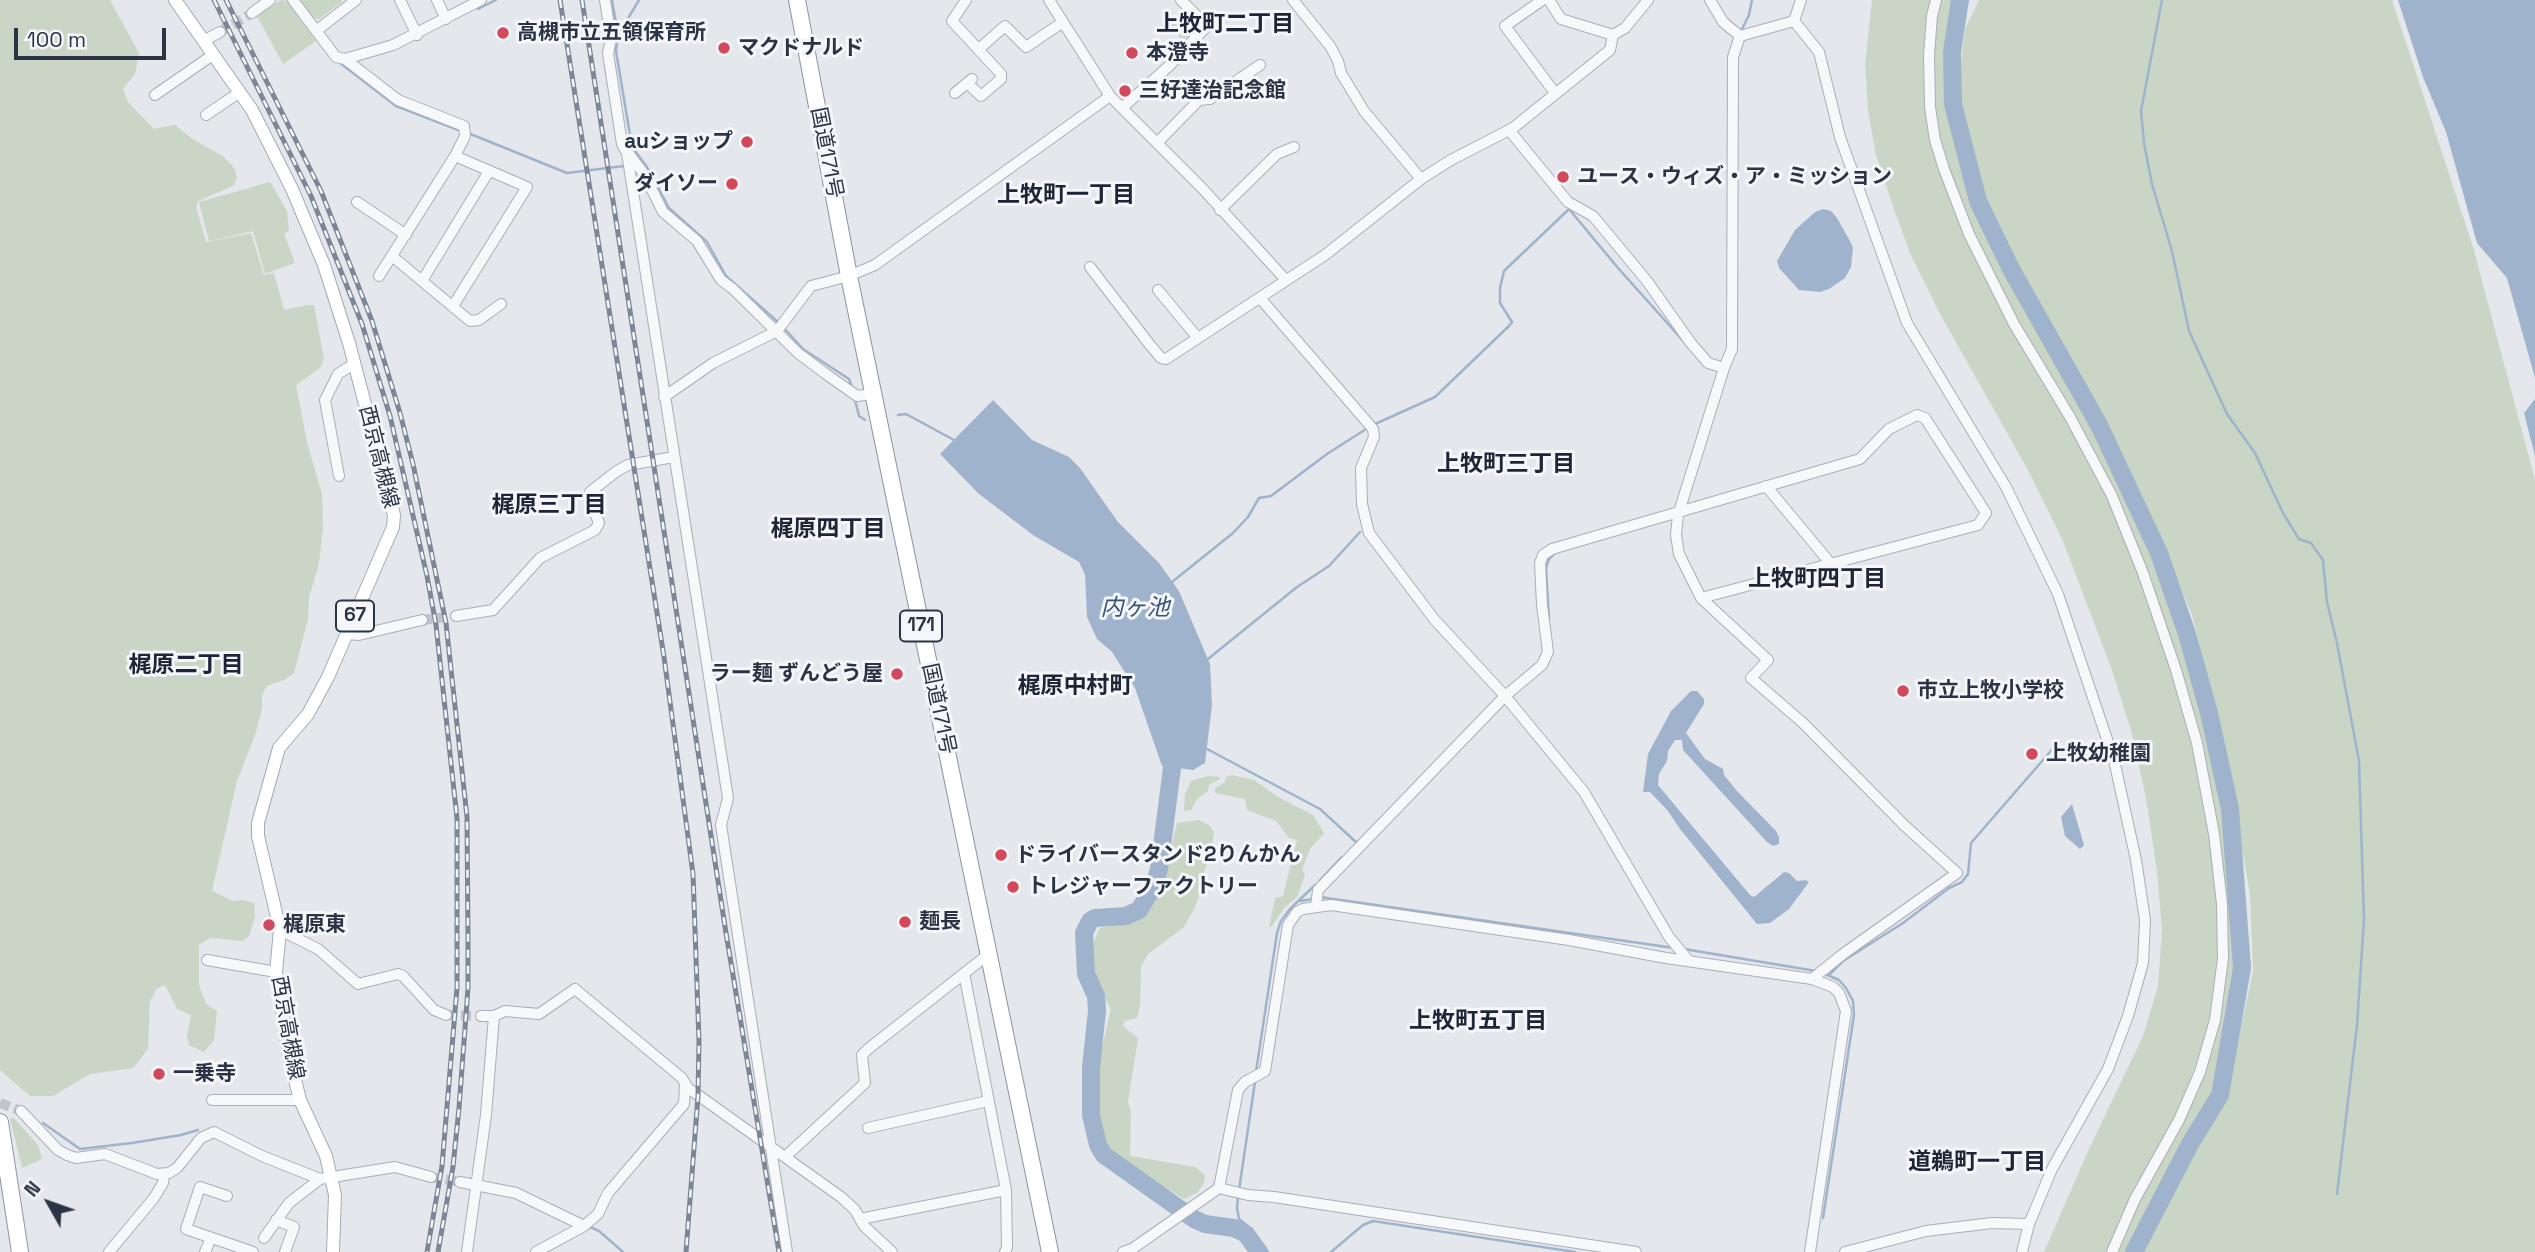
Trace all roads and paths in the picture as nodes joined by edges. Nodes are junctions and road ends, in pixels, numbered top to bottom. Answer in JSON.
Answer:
{"nodes":[{"id":1,"x":175,"y":0,"type":"edge"},
{"id":2,"x":271,"y":0,"type":"edge"},
{"id":3,"x":293,"y":0,"type":"edge"},
{"id":4,"x":356,"y":0,"type":"edge"},
{"id":5,"x":400,"y":0,"type":"edge"},
{"id":6,"x":437,"y":0,"type":"edge"},
{"id":7,"x":481,"y":0,"type":"edge"},
{"id":8,"x":605,"y":0,"type":"edge"},
{"id":9,"x":797,"y":0,"type":"edge"},
{"id":10,"x":966,"y":0,"type":"edge"},
{"id":11,"x":1049,"y":0,"type":"edge"},
{"id":12,"x":1181,"y":0,"type":"edge"},
{"id":13,"x":1293,"y":0,"type":"edge"},
{"id":14,"x":1648,"y":0,"type":"edge"},
{"id":15,"x":1710,"y":0,"type":"edge"},
{"id":16,"x":1801,"y":0,"type":"edge"},
{"id":17,"x":1936,"y":0,"type":"edge"},
{"id":18,"x":1545,"y":1,"type":"edge"},
{"id":19,"x":252,"y":13,"type":"tunnel mouth"},
{"id":20,"x":446,"y":19,"type":"junction"},
{"id":21,"x":1794,"y":21,"type":"junction"},
{"id":22,"x":1063,"y":22,"type":"junction"},
{"id":23,"x":316,"y":31,"type":"junction"},
{"id":24,"x":219,"y":32,"type":"tunnel mouth"},
{"id":25,"x":417,"y":34,"type":"junction"},
{"id":26,"x":1613,"y":35,"type":"junction"},
{"id":27,"x":1740,"y":36,"type":"junction"},
{"id":28,"x":205,"y":40,"type":"junction"},
{"id":29,"x":979,"y":49,"type":"junction"},
{"id":30,"x":1080,"y":51,"type":"junction"},
{"id":31,"x":214,"y":54,"type":"junction"},
{"id":32,"x":1069,"y":58,"type":"dead end"},
{"id":33,"x":345,"y":59,"type":"junction"},
{"id":34,"x":1259,"y":65,"type":"dead end"},
{"id":35,"x":240,"y":92,"type":"junction"},
{"id":36,"x":955,"y":93,"type":"dead end"},
{"id":37,"x":1555,"y":93,"type":"junction"},
{"id":38,"x":155,"y":95,"type":"dead end"},
{"id":39,"x":1110,"y":96,"type":"junction"},
{"id":40,"x":1122,"y":108,"type":"junction"},
{"id":41,"x":206,"y":115,"type":"dead end"},
{"id":42,"x":1509,"y":130,"type":"junction"},
{"id":43,"x":1157,"y":143,"type":"junction"},
{"id":44,"x":1294,"y":147,"type":"dead end"},
{"id":45,"x":455,"y":156,"type":"junction"},
{"id":46,"x":632,"y":163,"type":"junction"},
{"id":47,"x":489,"y":172,"type":"junction"},
{"id":48,"x":1421,"y":179,"type":"junction"},
{"id":49,"x":357,"y":202,"type":"dead end"},
{"id":50,"x":1220,"y":210,"type":"junction"},
{"id":51,"x":406,"y":235,"type":"junction"},
{"id":52,"x":392,"y":256,"type":"junction"},
{"id":53,"x":1090,"y":267,"type":"dead end"},
{"id":54,"x":379,"y":276,"type":"dead end"},
{"id":55,"x":849,"y":276,"type":"junction"},
{"id":56,"x":1285,"y":279,"type":"junction"},
{"id":57,"x":422,"y":281,"type":"junction"},
{"id":58,"x":1158,"y":290,"type":"dead end"},
{"id":59,"x":1260,"y":298,"type":"junction"},
{"id":60,"x":501,"y":304,"type":"dead end"},
{"id":61,"x":453,"y":306,"type":"junction"},
{"id":62,"x":777,"y":331,"type":"junction"},
{"id":63,"x":1197,"y":337,"type":"junction"},
{"id":64,"x":355,"y":363,"type":"junction"},
{"id":65,"x":1724,"y":368,"type":"junction"},
{"id":66,"x":874,"y":394,"type":"junction"},
{"id":67,"x":664,"y":397,"type":"junction"},
{"id":68,"x":674,"y":457,"type":"junction"},
{"id":69,"x":340,"y":476,"type":"dead end"},
{"id":70,"x":1766,"y":486,"type":"junction"},
{"id":71,"x":1678,"y":514,"type":"junction"},
{"id":72,"x":1831,"y":564,"type":"junction"},
{"id":73,"x":1701,"y":598,"type":"junction"},
{"id":74,"x":456,"y":616,"type":"tunnel mouth"},
{"id":75,"x":422,"y":620,"type":"tunnel mouth"},
{"id":76,"x":348,"y":634,"type":"junction"},
{"id":77,"x":1505,"y":696,"type":"junction"},
{"id":78,"x":1316,"y":906,"type":"junction"},
{"id":79,"x":280,"y":930,"type":"junction"},
{"id":80,"x":990,"y":953,"type":"junction"},
{"id":81,"x":207,"y":960,"type":"dead end"},
{"id":82,"x":1689,"y":961,"type":"junction"},
{"id":83,"x":276,"y":972,"type":"junction"},
{"id":84,"x":964,"y":973,"type":"junction"},
{"id":85,"x":1812,"y":979,"type":"junction"},
{"id":86,"x":446,"y":1015,"type":"tunnel mouth"},
{"id":87,"x":481,"y":1016,"type":"tunnel mouth"},
{"id":88,"x":494,"y":1016,"type":"junction"},
{"id":89,"x":685,"y":1084,"type":"junction"},
{"id":90,"x":212,"y":1100,"type":"dead end"},
{"id":91,"x":300,"y":1100,"type":"junction"},
{"id":92,"x":988,"y":1101,"type":"junction"},
{"id":93,"x":21,"y":1111,"type":"tunnel mouth"},
{"id":94,"x":0,"y":1122,"type":"edge"},
{"id":95,"x":867,"y":1128,"type":"dead end"},
{"id":96,"x":770,"y":1146,"type":"junction"},
{"id":97,"x":785,"y":1157,"type":"junction"},
{"id":98,"x":164,"y":1174,"type":"junction"},
{"id":99,"x":431,"y":1177,"type":"tunnel mouth"},
{"id":100,"x":326,"y":1178,"type":"junction"},
{"id":101,"x":460,"y":1182,"type":"tunnel mouth"},
{"id":102,"x":478,"y":1185,"type":"junction"},
{"id":103,"x":1219,"y":1188,"type":"junction"},
{"id":104,"x":1006,"y":1190,"type":"junction"},
{"id":105,"x":227,"y":1196,"type":"dead end"},
{"id":106,"x":860,"y":1219,"type":"junction"},
{"id":107,"x":276,"y":1220,"type":"junction"},
{"id":108,"x":2029,"y":1224,"type":"junction"},
{"id":109,"x":584,"y":1226,"type":"junction"},
{"id":110,"x":211,"y":1238,"type":"junction"},
{"id":111,"x":264,"y":1238,"type":"dead end"},
{"id":112,"x":20,"y":1252,"type":"edge"},
{"id":113,"x":109,"y":1252,"type":"edge"},
{"id":114,"x":205,"y":1252,"type":"edge"},
{"id":115,"x":253,"y":1252,"type":"edge"},
{"id":116,"x":285,"y":1252,"type":"edge"},
{"id":117,"x":333,"y":1252,"type":"edge"},
{"id":118,"x":467,"y":1252,"type":"edge"},
{"id":119,"x":536,"y":1252,"type":"edge"},
{"id":120,"x":787,"y":1252,"type":"edge"},
{"id":121,"x":892,"y":1252,"type":"edge"},
{"id":122,"x":1005,"y":1252,"type":"edge"},
{"id":123,"x":1051,"y":1252,"type":"edge"},
{"id":124,"x":1123,"y":1252,"type":"edge"},
{"id":125,"x":1636,"y":1252,"type":"edge"},
{"id":126,"x":1812,"y":1252,"type":"edge"},
{"id":127,"x":1846,"y":1252,"type":"edge"},
{"id":128,"x":2022,"y":1252,"type":"edge"},
{"id":129,"x":2112,"y":1252,"type":"edge"}],
"edges":[{"from":1,"to":28,"type":"main road","name":"西京高槻線","number":"67"},
{"from":2,"to":19,"type":"street"},
{"from":3,"to":23,"type":"street"},
{"from":4,"to":23,"type":"street"},
{"from":5,"to":25,"type":"street"},
{"from":6,"to":20,"type":"street"},
{"from":7,"to":20,"type":"street"},
{"from":8,"to":46,"type":"street"},
{"from":9,"to":55,"type":"highway","name":"国道171号","number":"171"},
{"from":10,"to":29,"type":"street"},
{"from":11,"to":22,"type":"street"},
{"from":12,"to":40,"type":"street"},
{"from":13,"to":48,"type":"street"},
{"from":14,"to":26,"type":"street"},
{"from":15,"to":27,"type":"street"},
{"from":16,"to":21,"type":"street"},
{"from":17,"to":129,"type":"street"},
{"from":18,"to":26,"type":"street"},
{"from":18,"to":37,"type":"street"},
{"from":20,"to":25,"type":"street"},
{"from":21,"to":27,"type":"street"},
{"from":21,"to":108,"type":"street"},
{"from":22,"to":29,"type":"street"},
{"from":22,"to":30,"type":"street"},
{"from":23,"to":33,"type":"street"},
{"from":24,"to":28,"type":"street"},
{"from":25,"to":33,"type":"street"},
{"from":26,"to":37,"type":"street"},
{"from":27,"to":65,"type":"street"},
{"from":28,"to":31,"type":"main road","name":"西京高槻線","number":"67"},
{"from":29,"to":36,"type":"street"},
{"from":30,"to":32,"type":"street"},
{"from":30,"to":39,"type":"street"},
{"from":31,"to":35,"type":"main road","name":"西京高槻線","number":"67"},
{"from":31,"to":38,"type":"street"},
{"from":33,"to":45,"type":"street"},
{"from":34,"to":43,"type":"street"},
{"from":35,"to":41,"type":"street"},
{"from":35,"to":64,"type":"main road","name":"西京高槻線","number":"67"},
{"from":37,"to":42,"type":"street"},
{"from":39,"to":40,"type":"street"},
{"from":39,"to":55,"type":"street"},
{"from":40,"to":43,"type":"street"},
{"from":42,"to":48,"type":"street"},
{"from":42,"to":65,"type":"street"},
{"from":43,"to":50,"type":"street"},
{"from":44,"to":50,"type":"street"},
{"from":45,"to":47,"type":"street"},
{"from":45,"to":51,"type":"street"},
{"from":46,"to":62,"type":"street"},
{"from":46,"to":67,"type":"street"},
{"from":47,"to":57,"type":"street"},
{"from":47,"to":61,"type":"street"},
{"from":48,"to":56,"type":"street"},
{"from":49,"to":51,"type":"street"},
{"from":50,"to":56,"type":"street"},
{"from":51,"to":52,"type":"street"},
{"from":52,"to":54,"type":"street"},
{"from":52,"to":57,"type":"street"},
{"from":53,"to":63,"type":"street"},
{"from":55,"to":62,"type":"street"},
{"from":55,"to":66,"type":"highway","name":"国道171号","number":"171"},
{"from":56,"to":59,"type":"street"},
{"from":57,"to":61,"type":"street"},
{"from":58,"to":63,"type":"street"},
{"from":59,"to":63,"type":"street"},
{"from":59,"to":77,"type":"street"},
{"from":60,"to":61,"type":"street"},
{"from":62,"to":66,"type":"street"},
{"from":62,"to":67,"type":"street"},
{"from":64,"to":69,"type":"street"},
{"from":64,"to":76,"type":"main road","name":"西京高槻線","number":"67"},
{"from":65,"to":71,"type":"street"},
{"from":66,"to":80,"type":"highway","name":"国道171号","number":"171"},
{"from":67,"to":68,"type":"street"},
{"from":68,"to":74,"type":"street"},
{"from":68,"to":96,"type":"street"},
{"from":70,"to":71,"type":"street"},
{"from":70,"to":72,"type":"street"},
{"from":70,"to":72,"type":"street"},
{"from":71,"to":73,"type":"street"},
{"from":71,"to":77,"type":"street"},
{"from":72,"to":73,"type":"street"},
{"from":73,"to":85,"type":"street"},
{"from":75,"to":76,"type":"street"},
{"from":76,"to":79,"type":"main road","name":"西京高槻線","number":"67"},
{"from":77,"to":78,"type":"street"},
{"from":77,"to":82,"type":"street"},
{"from":78,"to":82,"type":"street"},
{"from":78,"to":103,"type":"street"},
{"from":79,"to":83,"type":"main road","name":"西京高槻線","number":"67"},
{"from":79,"to":86,"type":"street"},
{"from":80,"to":84,"type":"street"},
{"from":80,"to":123,"type":"highway","name":"国道171号","number":"171"},
{"from":81,"to":83,"type":"street"},
{"from":82,"to":85,"type":"street"},
{"from":83,"to":91,"type":"main road","name":"西京高槻線","number":"67"},
{"from":84,"to":92,"type":"street"},
{"from":84,"to":97,"type":"street"},
{"from":85,"to":126,"type":"street"},
{"from":87,"to":88,"type":"street"},
{"from":88,"to":89,"type":"street"},
{"from":88,"to":102,"type":"street"},
{"from":89,"to":96,"type":"street"},
{"from":89,"to":109,"type":"street"},
{"from":90,"to":91,"type":"street"},
{"from":91,"to":100,"type":"main road","name":"西京高槻線","number":"67"},
{"from":92,"to":95,"type":"street"},
{"from":92,"to":104,"type":"street"},
{"from":93,"to":98,"type":"street"},
{"from":94,"to":112,"type":"highway"},
{"from":96,"to":97,"type":"street"},
{"from":96,"to":120,"type":"street"},
{"from":97,"to":106,"type":"street"},
{"from":98,"to":100,"type":"street"},
{"from":98,"to":113,"type":"street"},
{"from":99,"to":100,"type":"street"},
{"from":100,"to":107,"type":"street"},
{"from":100,"to":117,"type":"main road","name":"西京高槻線","number":"67"},
{"from":101,"to":102,"type":"street"},
{"from":102,"to":109,"type":"street"},
{"from":102,"to":118,"type":"street"},
{"from":103,"to":124,"type":"street"},
{"from":103,"to":125,"type":"street"},
{"from":104,"to":106,"type":"street"},
{"from":104,"to":122,"type":"street"},
{"from":105,"to":110,"type":"street"},
{"from":106,"to":121,"type":"street"},
{"from":107,"to":111,"type":"street"},
{"from":107,"to":116,"type":"street"},
{"from":108,"to":127,"type":"street"},
{"from":108,"to":128,"type":"street"},
{"from":109,"to":119,"type":"street"},
{"from":110,"to":114,"type":"street"},
{"from":110,"to":115,"type":"street"}]}
